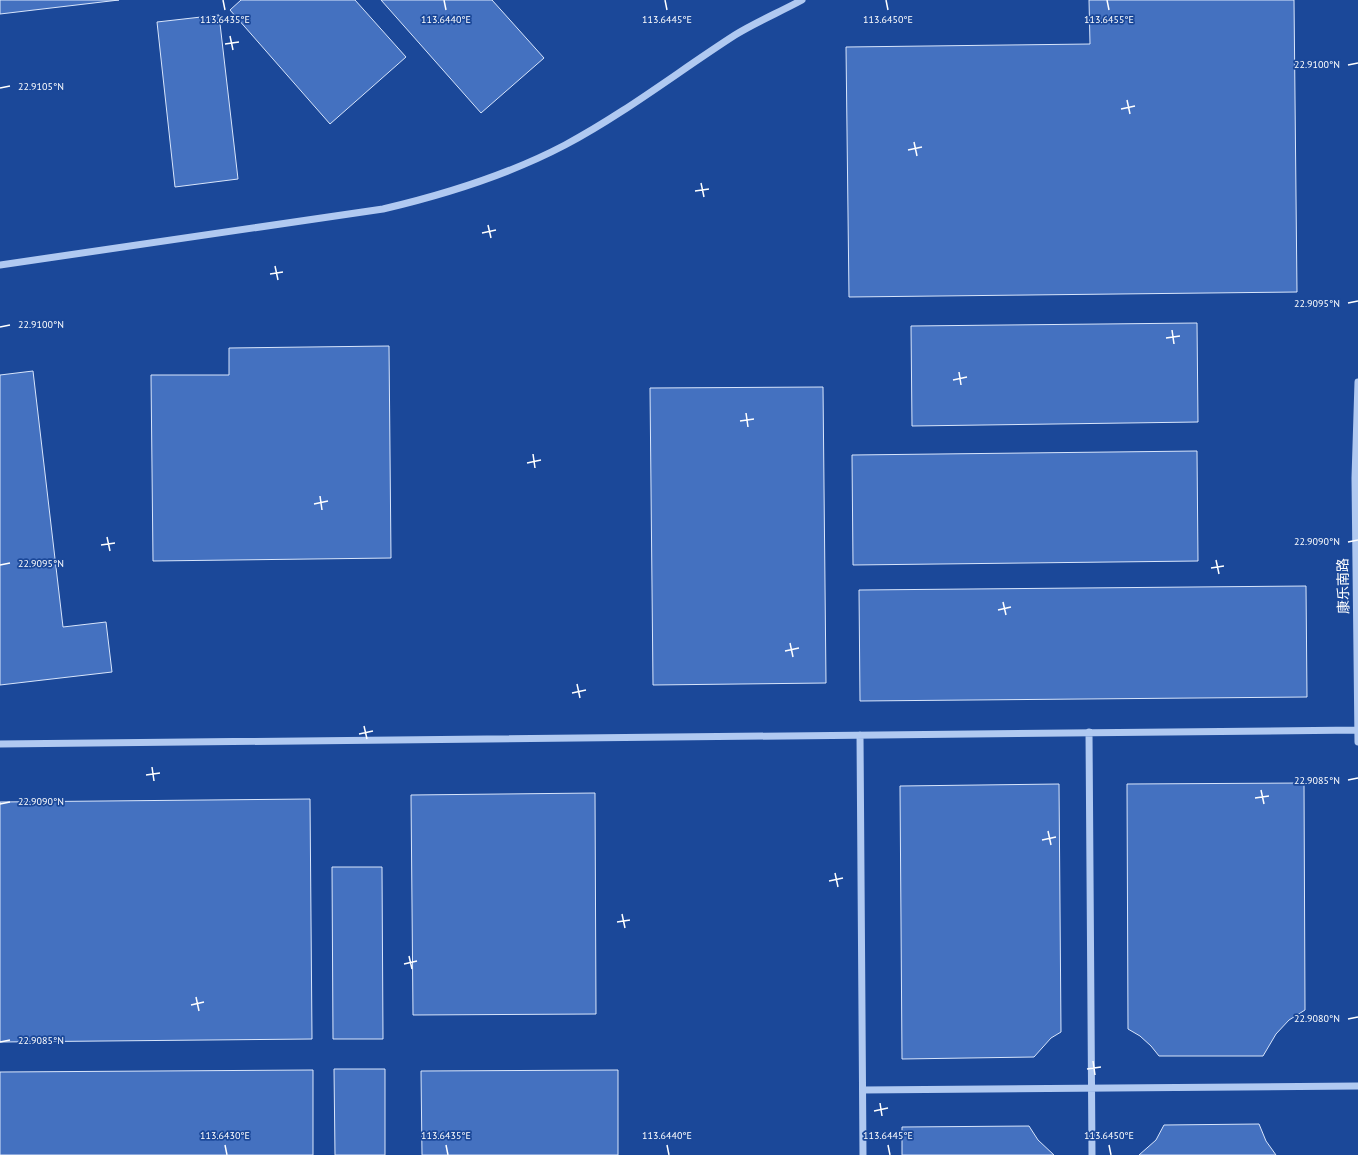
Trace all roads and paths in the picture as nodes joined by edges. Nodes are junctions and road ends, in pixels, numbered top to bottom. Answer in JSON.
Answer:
{"nodes":[{"id":1,"x":802,"y":0,"type":"edge"},
{"id":2,"x":0,"y":265,"type":"edge"},
{"id":3,"x":1358,"y":382,"type":"edge"},
{"id":4,"x":1358,"y":730,"type":"edge"},
{"id":5,"x":1089,"y":732,"type":"junction"},
{"id":6,"x":860,"y":735,"type":"junction"},
{"id":7,"x":1358,"y":742,"type":"edge"},
{"id":8,"x":0,"y":744,"type":"edge"},
{"id":9,"x":1358,"y":1086,"type":"edge"},
{"id":10,"x":1091,"y":1088,"type":"junction"},
{"id":11,"x":863,"y":1090,"type":"junction"},
{"id":12,"x":863,"y":1155,"type":"edge"},
{"id":13,"x":1092,"y":1155,"type":"edge"}],
"edges":[{"from":1,"to":2,"type":"street"},
{"from":3,"to":4,"type":"street","name":"康乐南路"},
{"from":4,"to":5,"type":"street"},
{"from":4,"to":7,"type":"street","name":"康乐南路"},
{"from":5,"to":6,"type":"street"},
{"from":5,"to":10,"type":"street"},
{"from":6,"to":8,"type":"street"},
{"from":6,"to":11,"type":"street"},
{"from":9,"to":10,"type":"street"},
{"from":10,"to":11,"type":"street"},
{"from":10,"to":13,"type":"street"},
{"from":11,"to":12,"type":"street"}]}
